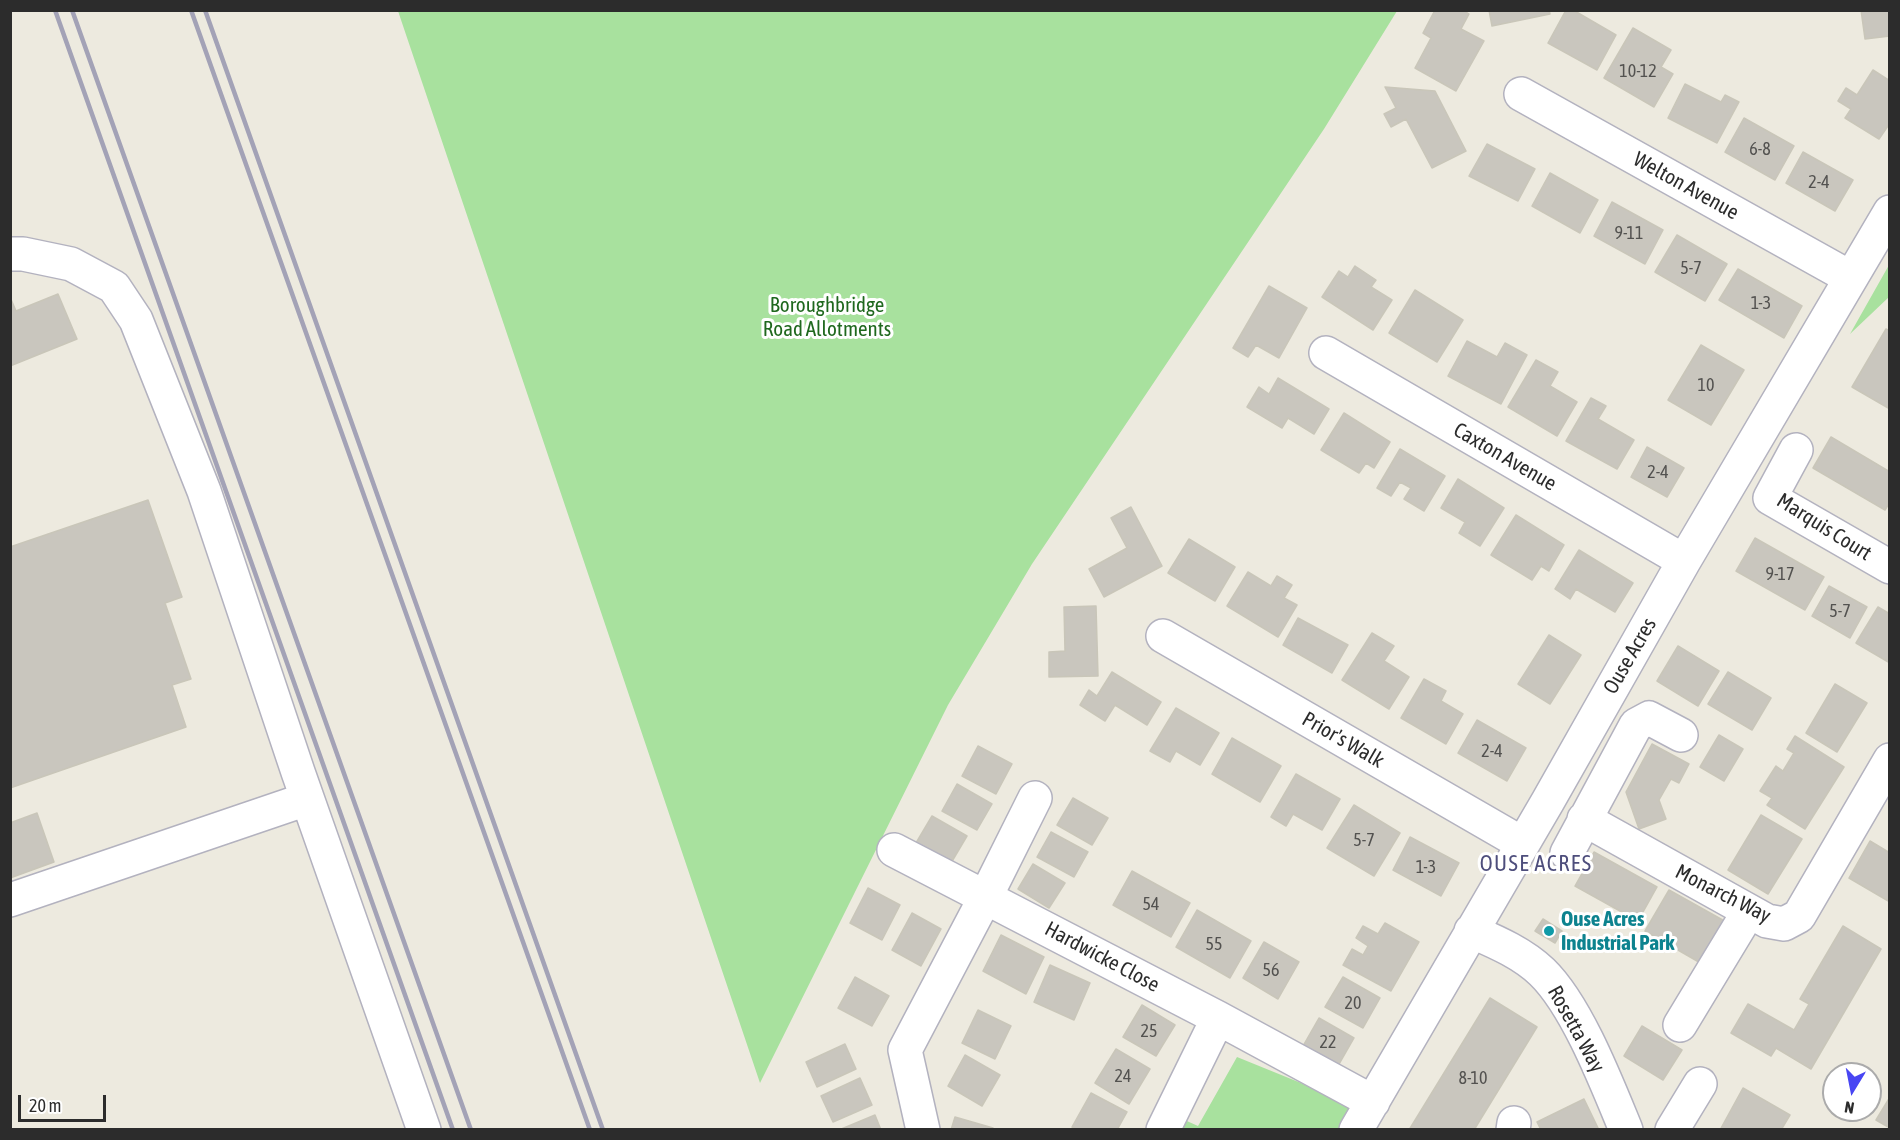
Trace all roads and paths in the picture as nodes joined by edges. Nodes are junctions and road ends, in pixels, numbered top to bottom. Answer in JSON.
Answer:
{"nodes":[{"id":1,"x":1521,"y":94,"type":"dead end"},
{"id":2,"x":1890,"y":212,"type":"edge"},
{"id":3,"x":10,"y":254,"type":"edge"},
{"id":4,"x":1851,"y":278,"type":"junction"},
{"id":5,"x":1326,"y":354,"type":"dead end"},
{"id":6,"x":1796,"y":450,"type":"dead end"},
{"id":7,"x":1684,"y":561,"type":"junction"},
{"id":8,"x":1890,"y":567,"type":"edge"},
{"id":9,"x":1163,"y":636,"type":"dead end"},
{"id":10,"x":1681,"y":735,"type":"dead end"},
{"id":11,"x":1890,"y":760,"type":"edge"},
{"id":12,"x":1035,"y":798,"type":"dead end"},
{"id":13,"x":307,"y":799,"type":"junction"},
{"id":14,"x":1879,"y":804,"type":"edge"},
{"id":15,"x":1584,"y":819,"type":"junction"},
{"id":16,"x":1523,"y":844,"type":"junction"},
{"id":17,"x":894,"y":850,"type":"dead end"},
{"id":18,"x":1567,"y":853,"type":"dead end"},
{"id":19,"x":986,"y":896,"type":"junction"},
{"id":20,"x":10,"y":900,"type":"edge"},
{"id":21,"x":1749,"y":911,"type":"junction"},
{"id":22,"x":1471,"y":931,"type":"junction"},
{"id":23,"x":1218,"y":1018,"type":"junction"},
{"id":24,"x":1680,"y":1025,"type":"dead end"},
{"id":25,"x":1700,"y":1084,"type":"dead end"},
{"id":26,"x":1372,"y":1102,"type":"junction"},
{"id":27,"x":424,"y":1130,"type":"edge"},
{"id":28,"x":923,"y":1130,"type":"edge"},
{"id":29,"x":1163,"y":1130,"type":"edge"},
{"id":30,"x":1356,"y":1130,"type":"edge"},
{"id":31,"x":1626,"y":1130,"type":"edge"},
{"id":32,"x":1672,"y":1130,"type":"edge"}],
"edges":[{"from":1,"to":4,"type":"street","name":"Welton Avenue"},
{"from":2,"to":4,"type":"street","name":"Ouse Acres"},
{"from":3,"to":13,"type":"street"},
{"from":4,"to":7,"type":"street","name":"Ouse Acres"},
{"from":5,"to":7,"type":"street","name":"Caxton Avenue"},
{"from":6,"to":8,"type":"street","name":"Marquis Court"},
{"from":7,"to":16,"type":"street","name":"Ouse Acres"},
{"from":9,"to":16,"type":"street","name":"Prior's Walk"},
{"from":10,"to":15,"type":"street"},
{"from":11,"to":14,"type":"street","name":"Monarch Way"},
{"from":12,"to":19,"type":"street"},
{"from":13,"to":20,"type":"street"},
{"from":13,"to":27,"type":"street"},
{"from":14,"to":21,"type":"street","name":"Monarch Way"},
{"from":15,"to":18,"type":"street"},
{"from":15,"to":21,"type":"street","name":"Monarch Way"},
{"from":16,"to":22,"type":"street","name":"Ouse Acres"},
{"from":17,"to":19,"type":"street","name":"Hardwicke Close"},
{"from":19,"to":23,"type":"street","name":"Hardwicke Close"},
{"from":19,"to":28,"type":"street"},
{"from":21,"to":24,"type":"street"},
{"from":22,"to":26,"type":"street","name":"Ouse Acres"},
{"from":22,"to":31,"type":"street","name":"Rosetta Way"},
{"from":23,"to":26,"type":"street","name":"Hardwicke Close"},
{"from":23,"to":29,"type":"street"},
{"from":25,"to":32,"type":"street"},
{"from":26,"to":30,"type":"street","name":"Ouse Acres"}]}
